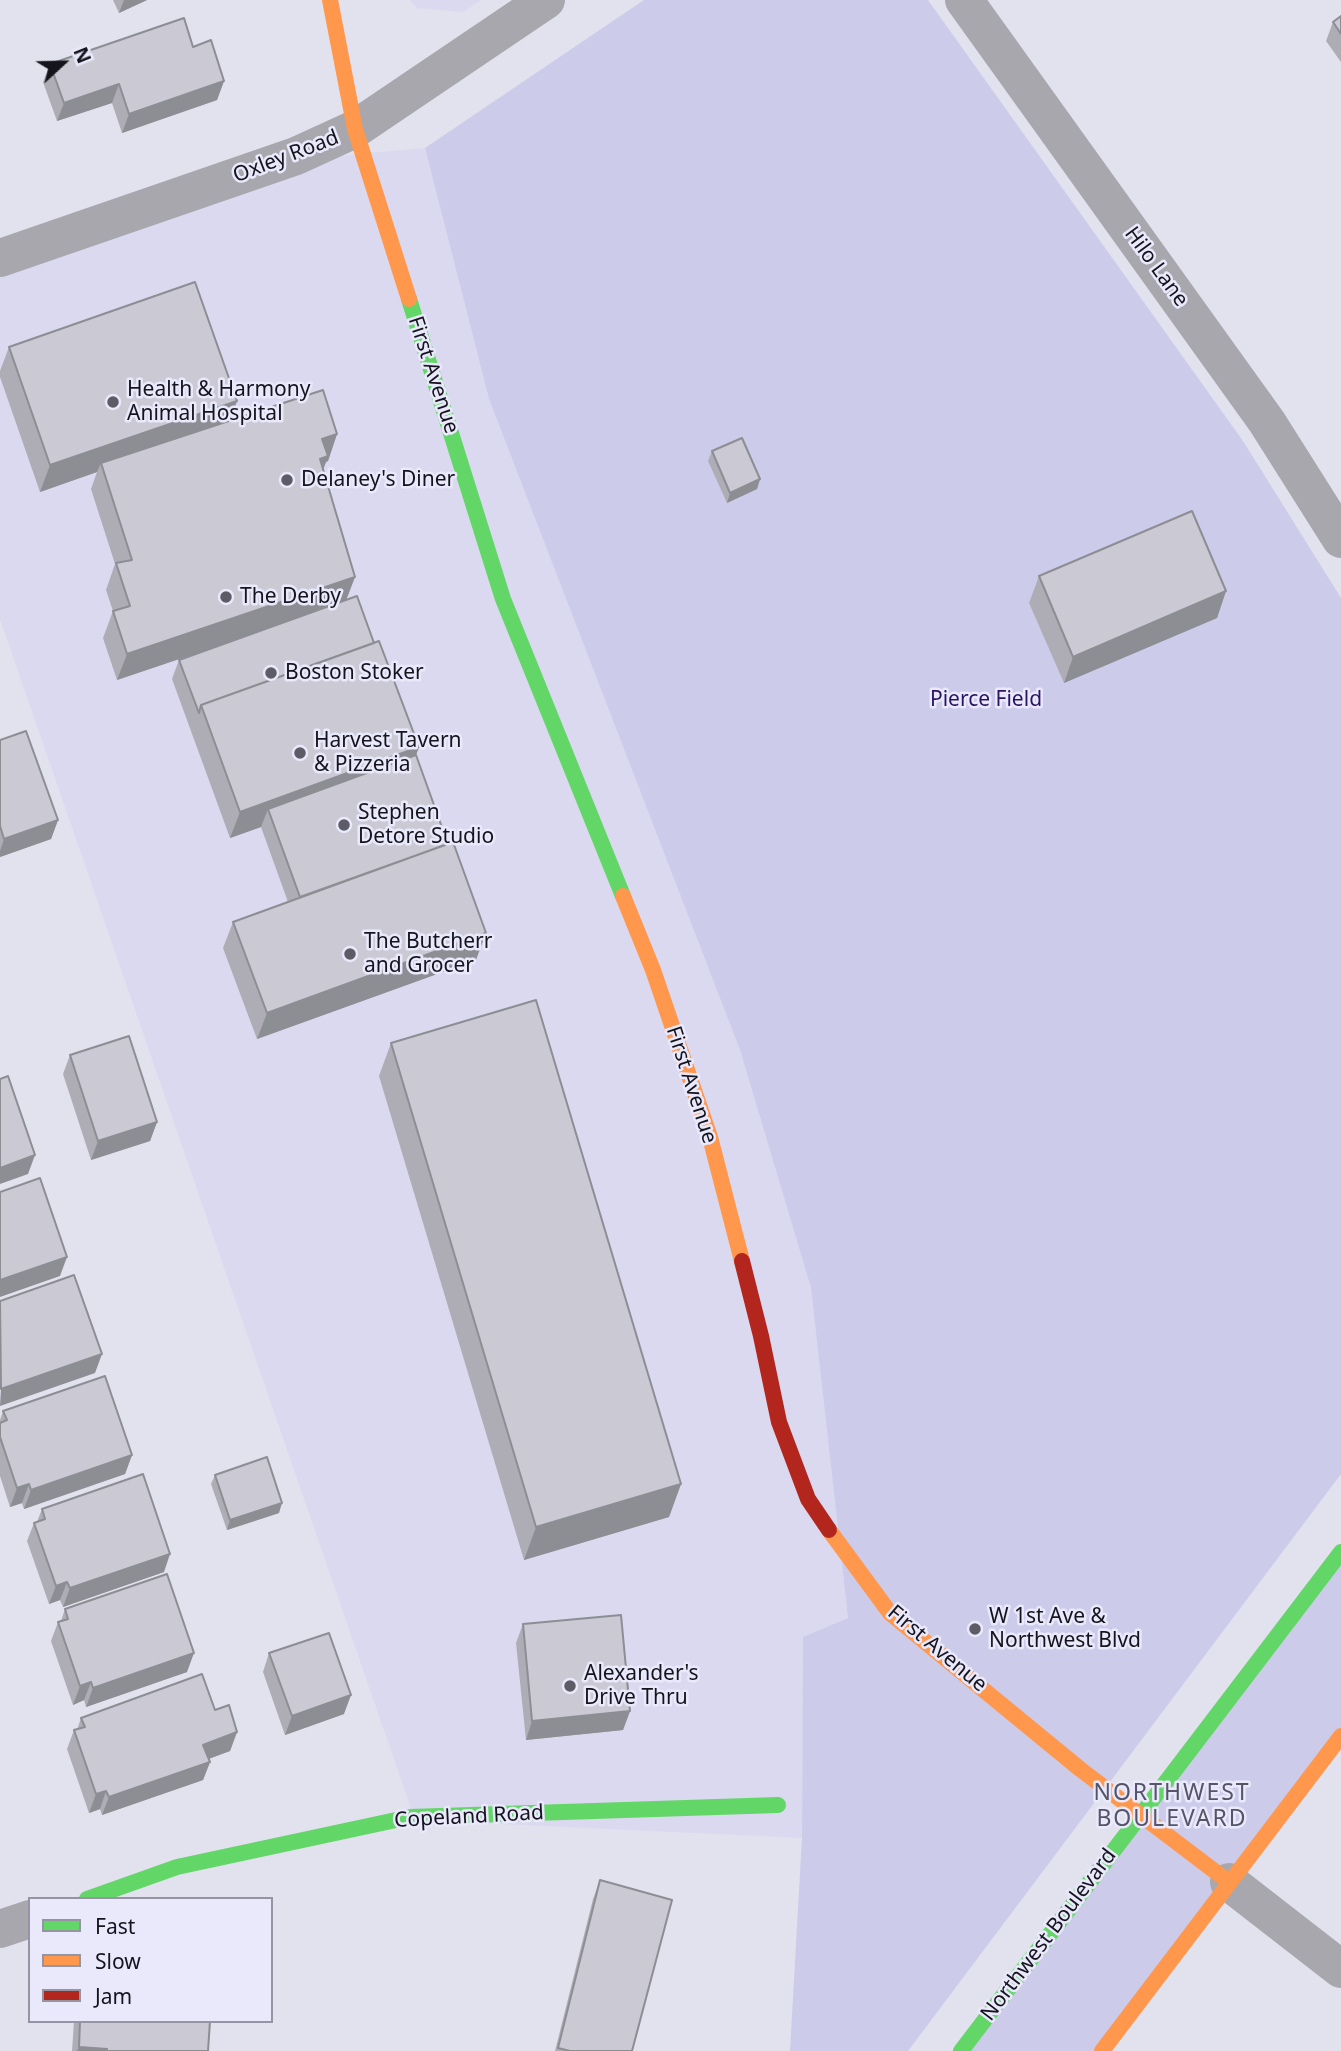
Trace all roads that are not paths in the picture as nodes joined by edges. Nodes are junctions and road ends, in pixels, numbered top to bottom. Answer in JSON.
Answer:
{"nodes":[{"id":1,"x":330,"y":0,"type":"edge"},
{"id":2,"x":546,"y":0,"type":"edge"},
{"id":3,"x":964,"y":0,"type":"edge"},
{"id":4,"x":355,"y":129,"type":"junction"},
{"id":5,"x":0,"y":258,"type":"edge"},
{"id":6,"x":1341,"y":539,"type":"edge"},
{"id":7,"x":1341,"y":1552,"type":"edge"},
{"id":8,"x":1341,"y":1735,"type":"edge"},
{"id":9,"x":778,"y":1805,"type":"dead end"},
{"id":10,"x":1141,"y":1815,"type":"junction"},
{"id":11,"x":1229,"y":1882,"type":"junction"},
{"id":12,"x":93,"y":1897,"type":"edge"},
{"id":13,"x":28,"y":1920,"type":"edge"},
{"id":14,"x":0,"y":1929,"type":"edge"},
{"id":15,"x":1341,"y":1969,"type":"edge"},
{"id":16,"x":961,"y":2051,"type":"edge"},
{"id":17,"x":1102,"y":2051,"type":"edge"}],
"edges":[{"from":1,"to":4,"type":"street","name":"First Avenue"},
{"from":2,"to":4,"type":"street","name":"Oxley Road"},
{"from":3,"to":6,"type":"street","name":"Hilo Lane"},
{"from":4,"to":5,"type":"street","name":"Oxley Road"},
{"from":4,"to":10,"type":"street","name":"First Avenue"},
{"from":7,"to":10,"type":"street","name":"Northwest Boulevard"},
{"from":8,"to":11,"type":"street"},
{"from":9,"to":12,"type":"street","name":"Copeland Road"},
{"from":10,"to":11,"type":"street","name":"First Avenue"},
{"from":10,"to":16,"type":"street","name":"Northwest Boulevard"},
{"from":11,"to":15,"type":"street","name":"First Avenue"},
{"from":11,"to":17,"type":"street"},
{"from":13,"to":14,"type":"street"}]}
